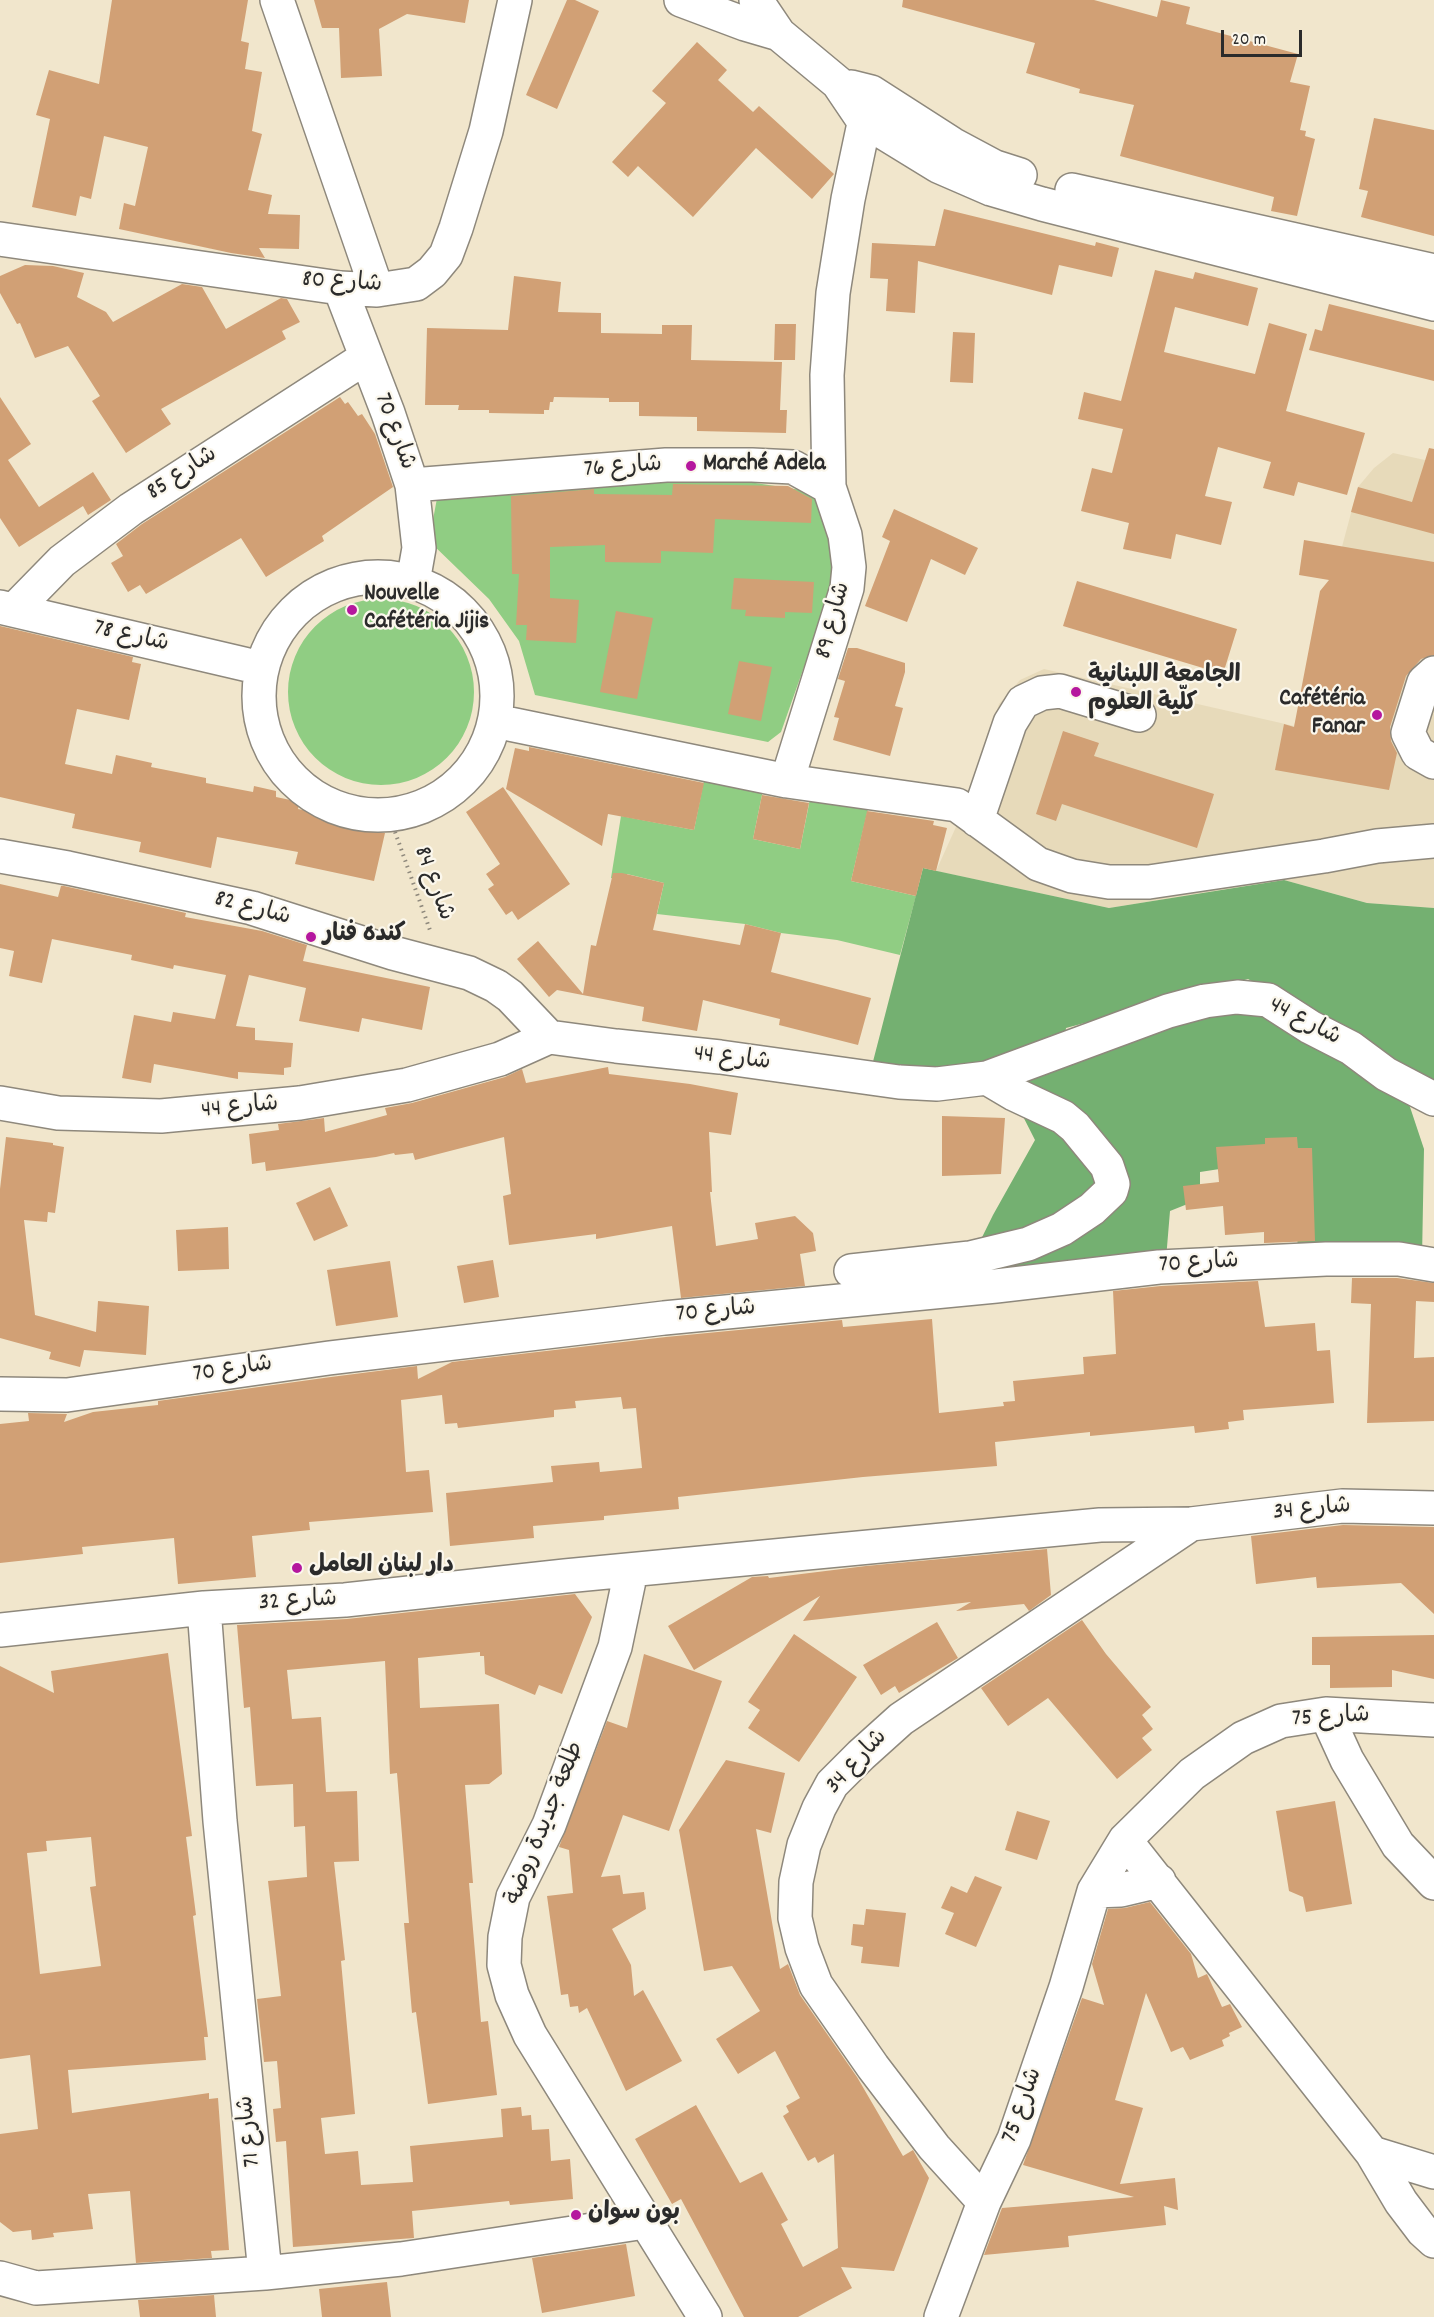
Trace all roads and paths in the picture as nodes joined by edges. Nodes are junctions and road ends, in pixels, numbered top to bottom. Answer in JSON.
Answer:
{"nodes":[{"id":1,"x":277,"y":0,"type":"edge"},
{"id":2,"x":514,"y":0,"type":"edge"},
{"id":3,"x":681,"y":0,"type":"edge"},
{"id":4,"x":766,"y":11,"type":"edge"},
{"id":5,"x":867,"y":106,"type":"junction"},
{"id":6,"x":1044,"y":194,"type":"junction"},
{"id":7,"x":1,"y":240,"type":"edge"},
{"id":8,"x":1434,"y":271,"type":"edge"},
{"id":9,"x":340,"y":288,"type":"junction"},
{"id":10,"x":377,"y":290,"type":"junction"},
{"id":11,"x":1434,"y":304,"type":"edge"},
{"id":12,"x":365,"y":358,"type":"junction"},
{"id":13,"x":412,"y":485,"type":"junction"},
{"id":14,"x":829,"y":487,"type":"junction"},
{"id":15,"x":413,"y":582,"type":"junction"},
{"id":16,"x":7,"y":608,"type":"edge"},
{"id":17,"x":261,"y":669,"type":"junction"},
{"id":18,"x":1434,"y":673,"type":"edge"},
{"id":19,"x":1139,"y":715,"type":"dead end"},
{"id":20,"x":495,"y":721,"type":"junction"},
{"id":21,"x":1434,"y":762,"type":"edge"},
{"id":22,"x":787,"y":781,"type":"junction"},
{"id":23,"x":389,"y":815,"type":"junction"},
{"id":24,"x":977,"y":820,"type":"junction"},
{"id":25,"x":1434,"y":841,"type":"edge"},
{"id":26,"x":0,"y":856,"type":"edge"},
{"id":27,"x":442,"y":965,"type":"junction"},
{"id":28,"x":549,"y":1037,"type":"junction"},
{"id":29,"x":987,"y":1078,"type":"junction"},
{"id":30,"x":1434,"y":1099,"type":"edge"},
{"id":31,"x":0,"y":1103,"type":"edge"},
{"id":32,"x":1434,"y":1265,"type":"edge"},
{"id":33,"x":851,"y":1271,"type":"dead end"},
{"id":34,"x":0,"y":1394,"type":"edge"},
{"id":35,"x":1434,"y":1508,"type":"edge"},
{"id":36,"x":1191,"y":1524,"type":"junction"},
{"id":37,"x":631,"y":1570,"type":"junction"},
{"id":38,"x":204,"y":1608,"type":"junction"},
{"id":39,"x":0,"y":1630,"type":"edge"},
{"id":40,"x":1326,"y":1714,"type":"junction"},
{"id":41,"x":1434,"y":1720,"type":"edge"},
{"id":42,"x":1125,"y":1840,"type":"junction"},
{"id":43,"x":1159,"y":1881,"type":"junction"},
{"id":44,"x":1434,"y":1882,"type":"edge"},
{"id":45,"x":1094,"y":1891,"type":"junction"},
{"id":46,"x":1372,"y":2153,"type":"junction"},
{"id":47,"x":1434,"y":2172,"type":"edge"},
{"id":48,"x":984,"y":2202,"type":"junction"},
{"id":49,"x":645,"y":2222,"type":"junction"},
{"id":50,"x":1434,"y":2241,"type":"edge"},
{"id":51,"x":266,"y":2273,"type":"junction"},
{"id":52,"x":0,"y":2278,"type":"edge"},
{"id":53,"x":705,"y":2317,"type":"edge"},
{"id":54,"x":941,"y":2317,"type":"edge"}],
"edges":[{"from":1,"to":10,"type":"street"},
{"from":2,"to":10,"type":"street","name":"شارع 80"},
{"from":3,"to":4,"type":"street"},
{"from":4,"to":5,"type":"street"},
{"from":5,"to":6,"type":"street"},
{"from":5,"to":14,"type":"street","name":"شارع 89"},
{"from":6,"to":8,"type":"street"},
{"from":6,"to":11,"type":"street"},
{"from":7,"to":9,"type":"street","name":"شارع 80"},
{"from":9,"to":10,"type":"street","name":"شارع 80"},
{"from":9,"to":12,"type":"street","name":"شارع 70"},
{"from":12,"to":13,"type":"street","name":"شارع 70"},
{"from":12,"to":16,"type":"street","name":"شارع 85"},
{"from":13,"to":14,"type":"street","name":"شارع 76"},
{"from":13,"to":15,"type":"street","name":"شارع 70"},
{"from":14,"to":22,"type":"street","name":"شارع 89"},
{"from":15,"to":17,"type":"street"},
{"from":15,"to":20,"type":"street"},
{"from":16,"to":17,"type":"street","name":"شارع 78"},
{"from":17,"to":23,"type":"street"},
{"from":18,"to":21,"type":"street"},
{"from":19,"to":24,"type":"street"},
{"from":20,"to":22,"type":"street"},
{"from":20,"to":23,"type":"street"},
{"from":22,"to":24,"type":"street"},
{"from":23,"to":27,"type":"path","name":"شارع 84"},
{"from":24,"to":25,"type":"street"},
{"from":26,"to":27,"type":"street","name":"شارع 82"},
{"from":27,"to":28,"type":"street","name":"شارع 82"},
{"from":28,"to":29,"type":"street","name":"شارع 44"},
{"from":28,"to":31,"type":"street","name":"شارع 44"},
{"from":29,"to":30,"type":"street","name":"شارع 44"},
{"from":29,"to":33,"type":"street"},
{"from":32,"to":34,"type":"street","name":"شارع 70"},
{"from":35,"to":36,"type":"street","name":"شارع 34"},
{"from":36,"to":37,"type":"street","name":"شارع 34"},
{"from":36,"to":48,"type":"street","name":"شارع 34"},
{"from":37,"to":38,"type":"street","name":"شارع 32"},
{"from":37,"to":49,"type":"street","name":"طلعة جديدة روضة"},
{"from":38,"to":39,"type":"street","name":"شارع 32"},
{"from":38,"to":51,"type":"street","name":"شارع 71"},
{"from":40,"to":41,"type":"street","name":"شارع 75"},
{"from":40,"to":42,"type":"street","name":"شارع 75"},
{"from":40,"to":44,"type":"street"},
{"from":42,"to":43,"type":"street"},
{"from":42,"to":45,"type":"street","name":"شارع 75"},
{"from":43,"to":45,"type":"street"},
{"from":43,"to":46,"type":"street"},
{"from":45,"to":48,"type":"street","name":"شارع 75"},
{"from":46,"to":47,"type":"street"},
{"from":46,"to":50,"type":"street"},
{"from":48,"to":54,"type":"street","name":"شارع 75"},
{"from":49,"to":51,"type":"street"},
{"from":49,"to":53,"type":"street","name":"طلعة جديدة روضة"},
{"from":51,"to":52,"type":"street"}]}
